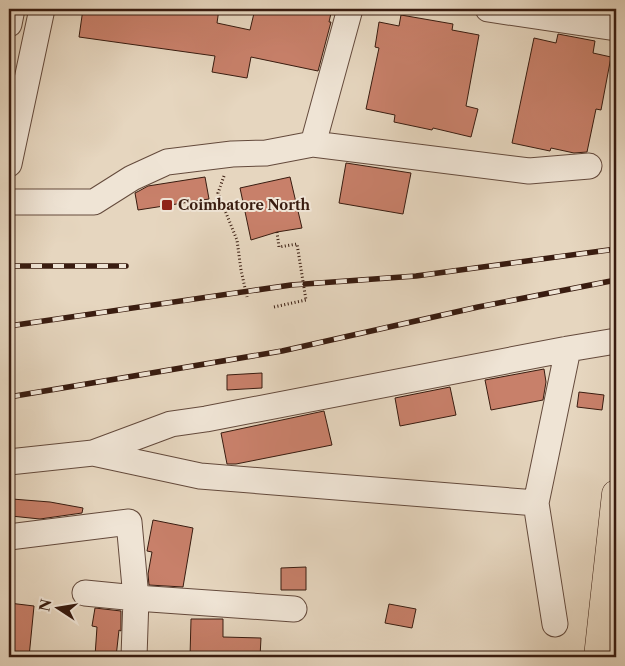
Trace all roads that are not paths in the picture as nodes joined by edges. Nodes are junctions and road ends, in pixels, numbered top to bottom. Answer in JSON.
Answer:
{"nodes":[{"id":1,"x":12,"y":9,"type":"edge"},
{"id":2,"x":42,"y":9,"type":"edge"},
{"id":3,"x":350,"y":9,"type":"edge"},
{"id":4,"x":488,"y":9,"type":"edge"},
{"id":5,"x":9,"y":24,"type":"edge"},
{"id":6,"x":616,"y":28,"type":"edge"},
{"id":7,"x":313,"y":144,"type":"junction"},
{"id":8,"x":9,"y":164,"type":"edge"},
{"id":9,"x":589,"y":166,"type":"dead end"},
{"id":10,"x":9,"y":202,"type":"edge"},
{"id":11,"x":616,"y":341,"type":"edge"},
{"id":12,"x":568,"y":349,"type":"junction"},
{"id":13,"x":93,"y":453,"type":"junction"},
{"id":14,"x":9,"y":462,"type":"edge"},
{"id":15,"x":616,"y":494,"type":"edge"},
{"id":16,"x":536,"y":503,"type":"junction"},
{"id":17,"x":9,"y":537,"type":"edge"},
{"id":18,"x":85,"y":593,"type":"dead end"},
{"id":19,"x":136,"y":598,"type":"junction"},
{"id":20,"x":294,"y":609,"type":"dead end"},
{"id":21,"x":555,"y":624,"type":"dead end"},
{"id":22,"x":134,"y":657,"type":"edge"},
{"id":23,"x":598,"y":657,"type":"edge"}],
"edges":[{"from":1,"to":5,"type":"street"},
{"from":2,"to":8,"type":"street"},
{"from":3,"to":7,"type":"street"},
{"from":4,"to":6,"type":"street"},
{"from":7,"to":9,"type":"street"},
{"from":7,"to":10,"type":"street"},
{"from":11,"to":12,"type":"street"},
{"from":12,"to":13,"type":"street"},
{"from":12,"to":16,"type":"street"},
{"from":13,"to":14,"type":"street"},
{"from":13,"to":16,"type":"street"},
{"from":15,"to":23,"type":"main road"},
{"from":16,"to":21,"type":"street"},
{"from":17,"to":19,"type":"street"},
{"from":18,"to":19,"type":"street"},
{"from":19,"to":20,"type":"street"},
{"from":19,"to":22,"type":"street"}]}
